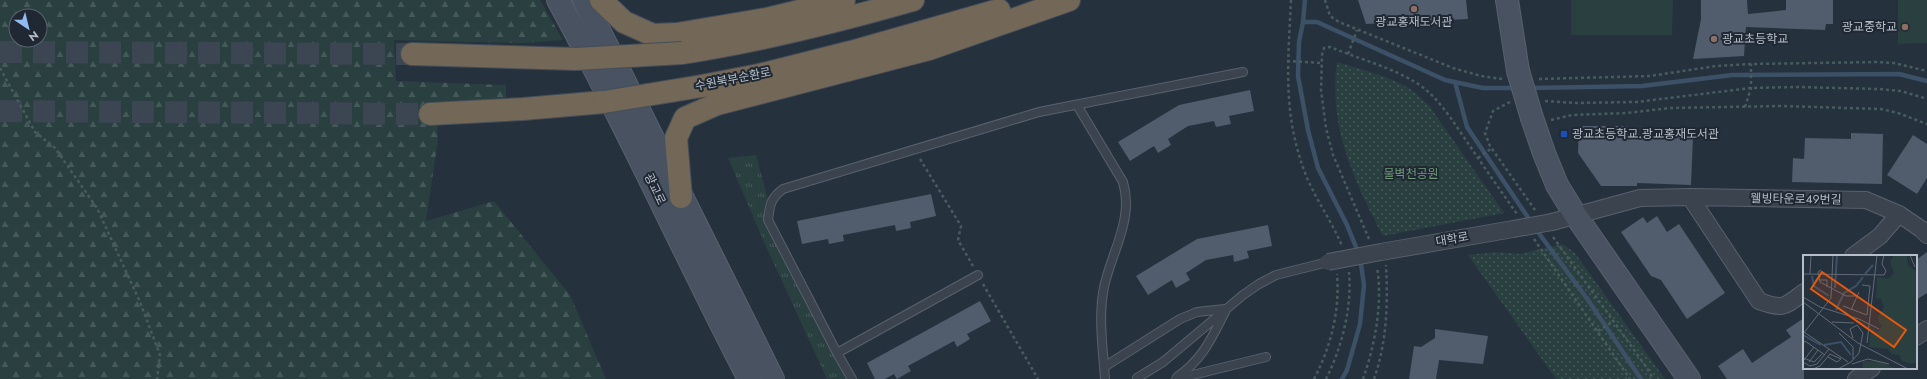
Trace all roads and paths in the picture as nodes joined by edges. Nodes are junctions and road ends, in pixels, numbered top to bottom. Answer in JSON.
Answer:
{"nodes":[{"id":1,"x":558,"y":0,"type":"edge"},
{"id":2,"x":584,"y":0,"type":"edge"},
{"id":3,"x":601,"y":0,"type":"edge"},
{"id":4,"x":844,"y":0,"type":"edge"},
{"id":5,"x":913,"y":0,"type":"edge"},
{"id":6,"x":1028,"y":0,"type":"edge"},
{"id":7,"x":1069,"y":0,"type":"edge"},
{"id":8,"x":1291,"y":0,"type":"edge"},
{"id":9,"x":1325,"y":0,"type":"edge"},
{"id":10,"x":1507,"y":0,"type":"edge"},
{"id":11,"x":1356,"y":30,"type":"junction"},
{"id":12,"x":412,"y":54,"type":"tunnel mouth"},
{"id":13,"x":1348,"y":54,"type":"junction"},
{"id":14,"x":1287,"y":61,"type":"junction"},
{"id":15,"x":1322,"y":63,"type":"junction"},
{"id":16,"x":1751,"y":64,"type":"junction"},
{"id":17,"x":0,"y":68,"type":"edge"},
{"id":18,"x":1927,"y":71,"type":"edge"},
{"id":19,"x":1243,"y":72,"type":"dead end"},
{"id":20,"x":1520,"y":76,"type":"junction"},
{"id":21,"x":1751,"y":88,"type":"junction"},
{"id":22,"x":1927,"y":99,"type":"edge"},
{"id":23,"x":1516,"y":100,"type":"dead end"},
{"id":24,"x":1077,"y":105,"type":"junction"},
{"id":25,"x":1745,"y":107,"type":"junction"},
{"id":26,"x":430,"y":114,"type":"tunnel mouth"},
{"id":27,"x":1536,"y":114,"type":"junction"},
{"id":28,"x":1927,"y":124,"type":"edge"},
{"id":29,"x":1492,"y":148,"type":"junction"},
{"id":30,"x":1478,"y":158,"type":"junction"},
{"id":31,"x":681,"y":197,"type":"junction"},
{"id":32,"x":1690,"y":197,"type":"junction"},
{"id":33,"x":1536,"y":212,"type":"dead end"},
{"id":34,"x":1899,"y":214,"type":"junction"},
{"id":35,"x":1576,"y":216,"type":"junction"},
{"id":36,"x":1515,"y":222,"type":"junction"},
{"id":37,"x":1551,"y":227,"type":"junction"},
{"id":38,"x":1531,"y":235,"type":"dead end"},
{"id":39,"x":1927,"y":235,"type":"edge"},
{"id":40,"x":1343,"y":249,"type":"dead end"},
{"id":41,"x":1378,"y":255,"type":"junction"},
{"id":42,"x":1854,"y":255,"type":"edge"},
{"id":43,"x":1349,"y":267,"type":"dead end"},
{"id":44,"x":1333,"y":268,"type":"junction"},
{"id":45,"x":978,"y":275,"type":"dead end"},
{"id":46,"x":1803,"y":293,"type":"edge"},
{"id":47,"x":1226,"y":309,"type":"junction"},
{"id":48,"x":1613,"y":321,"type":"junction"},
{"id":49,"x":1927,"y":329,"type":"edge"},
{"id":50,"x":1598,"y":331,"type":"junction"},
{"id":51,"x":1917,"y":336,"type":"edge"},
{"id":52,"x":837,"y":353,"type":"junction"},
{"id":53,"x":1266,"y":357,"type":"dead end"},
{"id":54,"x":1104,"y":367,"type":"junction"},
{"id":55,"x":1871,"y":369,"type":"edge"},
{"id":56,"x":1137,"y":378,"type":"dead end"},
{"id":57,"x":157,"y":379,"type":"edge"},
{"id":58,"x":749,"y":379,"type":"edge"},
{"id":59,"x":773,"y":379,"type":"edge"},
{"id":60,"x":852,"y":379,"type":"edge"},
{"id":61,"x":1105,"y":379,"type":"edge"},
{"id":62,"x":1175,"y":379,"type":"edge"},
{"id":63,"x":1314,"y":379,"type":"edge"},
{"id":64,"x":1326,"y":379,"type":"edge"},
{"id":65,"x":1363,"y":379,"type":"edge"},
{"id":66,"x":1374,"y":379,"type":"edge"},
{"id":67,"x":1630,"y":379,"type":"edge"},
{"id":68,"x":1653,"y":379,"type":"edge"},
{"id":69,"x":1689,"y":379,"type":"edge"},
{"id":70,"x":1856,"y":379,"type":"edge"}],
"edges":[{"from":1,"to":58,"type":"main road","name":"광교로"},
{"from":2,"to":31,"type":"main road","name":"광교로"},
{"from":3,"to":4,"type":"highway"},
{"from":5,"to":12,"type":"highway","bridge":true},
{"from":6,"to":26,"type":"highway","name":"수원북부순환로","bridge":true},
{"from":7,"to":31,"type":"highway"},
{"from":8,"to":14,"type":"path"},
{"from":9,"to":11,"type":"path"},
{"from":10,"to":20,"type":"main road"},
{"from":11,"to":13,"type":"path"},
{"from":11,"to":20,"type":"path"},
{"from":13,"to":15,"type":"path"},
{"from":13,"to":30,"type":"path"},
{"from":14,"to":15,"type":"path"},
{"from":14,"to":40,"type":"path"},
{"from":15,"to":41,"type":"path"},
{"from":16,"to":18,"type":"path"},
{"from":16,"to":20,"type":"path"},
{"from":16,"to":21,"type":"path"},
{"from":17,"to":57,"type":"path"},
{"from":19,"to":24,"type":"lane"},
{"from":20,"to":27,"type":"main road","bridge":true},
{"from":21,"to":22,"type":"path"},
{"from":21,"to":25,"type":"path"},
{"from":21,"to":27,"type":"path"},
{"from":23,"to":29,"type":"path"},
{"from":24,"to":52,"type":"lane"},
{"from":24,"to":54,"type":"lane"},
{"from":25,"to":27,"type":"path"},
{"from":25,"to":28,"type":"path"},
{"from":27,"to":35,"type":"main road"},
{"from":29,"to":30,"type":"path"},
{"from":29,"to":33,"type":"path"},
{"from":30,"to":36,"type":"path"},
{"from":31,"to":59,"type":"main road","name":"광교로"},
{"from":32,"to":34,"type":"street","name":"웰빙타운로49번길"},
{"from":32,"to":35,"type":"street","name":"웰빙타운로49번길"},
{"from":32,"to":46,"type":"street"},
{"from":34,"to":39,"type":"street","name":"웰빙타운로49번길"},
{"from":34,"to":42,"type":"street"},
{"from":35,"to":37,"type":"street","name":"대학로"},
{"from":35,"to":69,"type":"main road"},
{"from":36,"to":37,"type":"street","name":"대학로","bridge":true},
{"from":36,"to":41,"type":"street","name":"대학로"},
{"from":37,"to":48,"type":"path"},
{"from":38,"to":50,"type":"path"},
{"from":41,"to":44,"type":"street","name":"대학로","bridge":true},
{"from":41,"to":65,"type":"path"},
{"from":41,"to":66,"type":"path"},
{"from":43,"to":64,"type":"path"},
{"from":44,"to":47,"type":"lane"},
{"from":44,"to":63,"type":"path"},
{"from":45,"to":52,"type":"lane"},
{"from":47,"to":54,"type":"lane"},
{"from":47,"to":56,"type":"lane"},
{"from":47,"to":62,"type":"lane"},
{"from":48,"to":50,"type":"path"},
{"from":48,"to":68,"type":"path"},
{"from":49,"to":51,"type":"street"},
{"from":50,"to":67,"type":"path"},
{"from":52,"to":60,"type":"lane"},
{"from":53,"to":62,"type":"lane"},
{"from":54,"to":61,"type":"lane"},
{"from":55,"to":70,"type":"street"}]}
